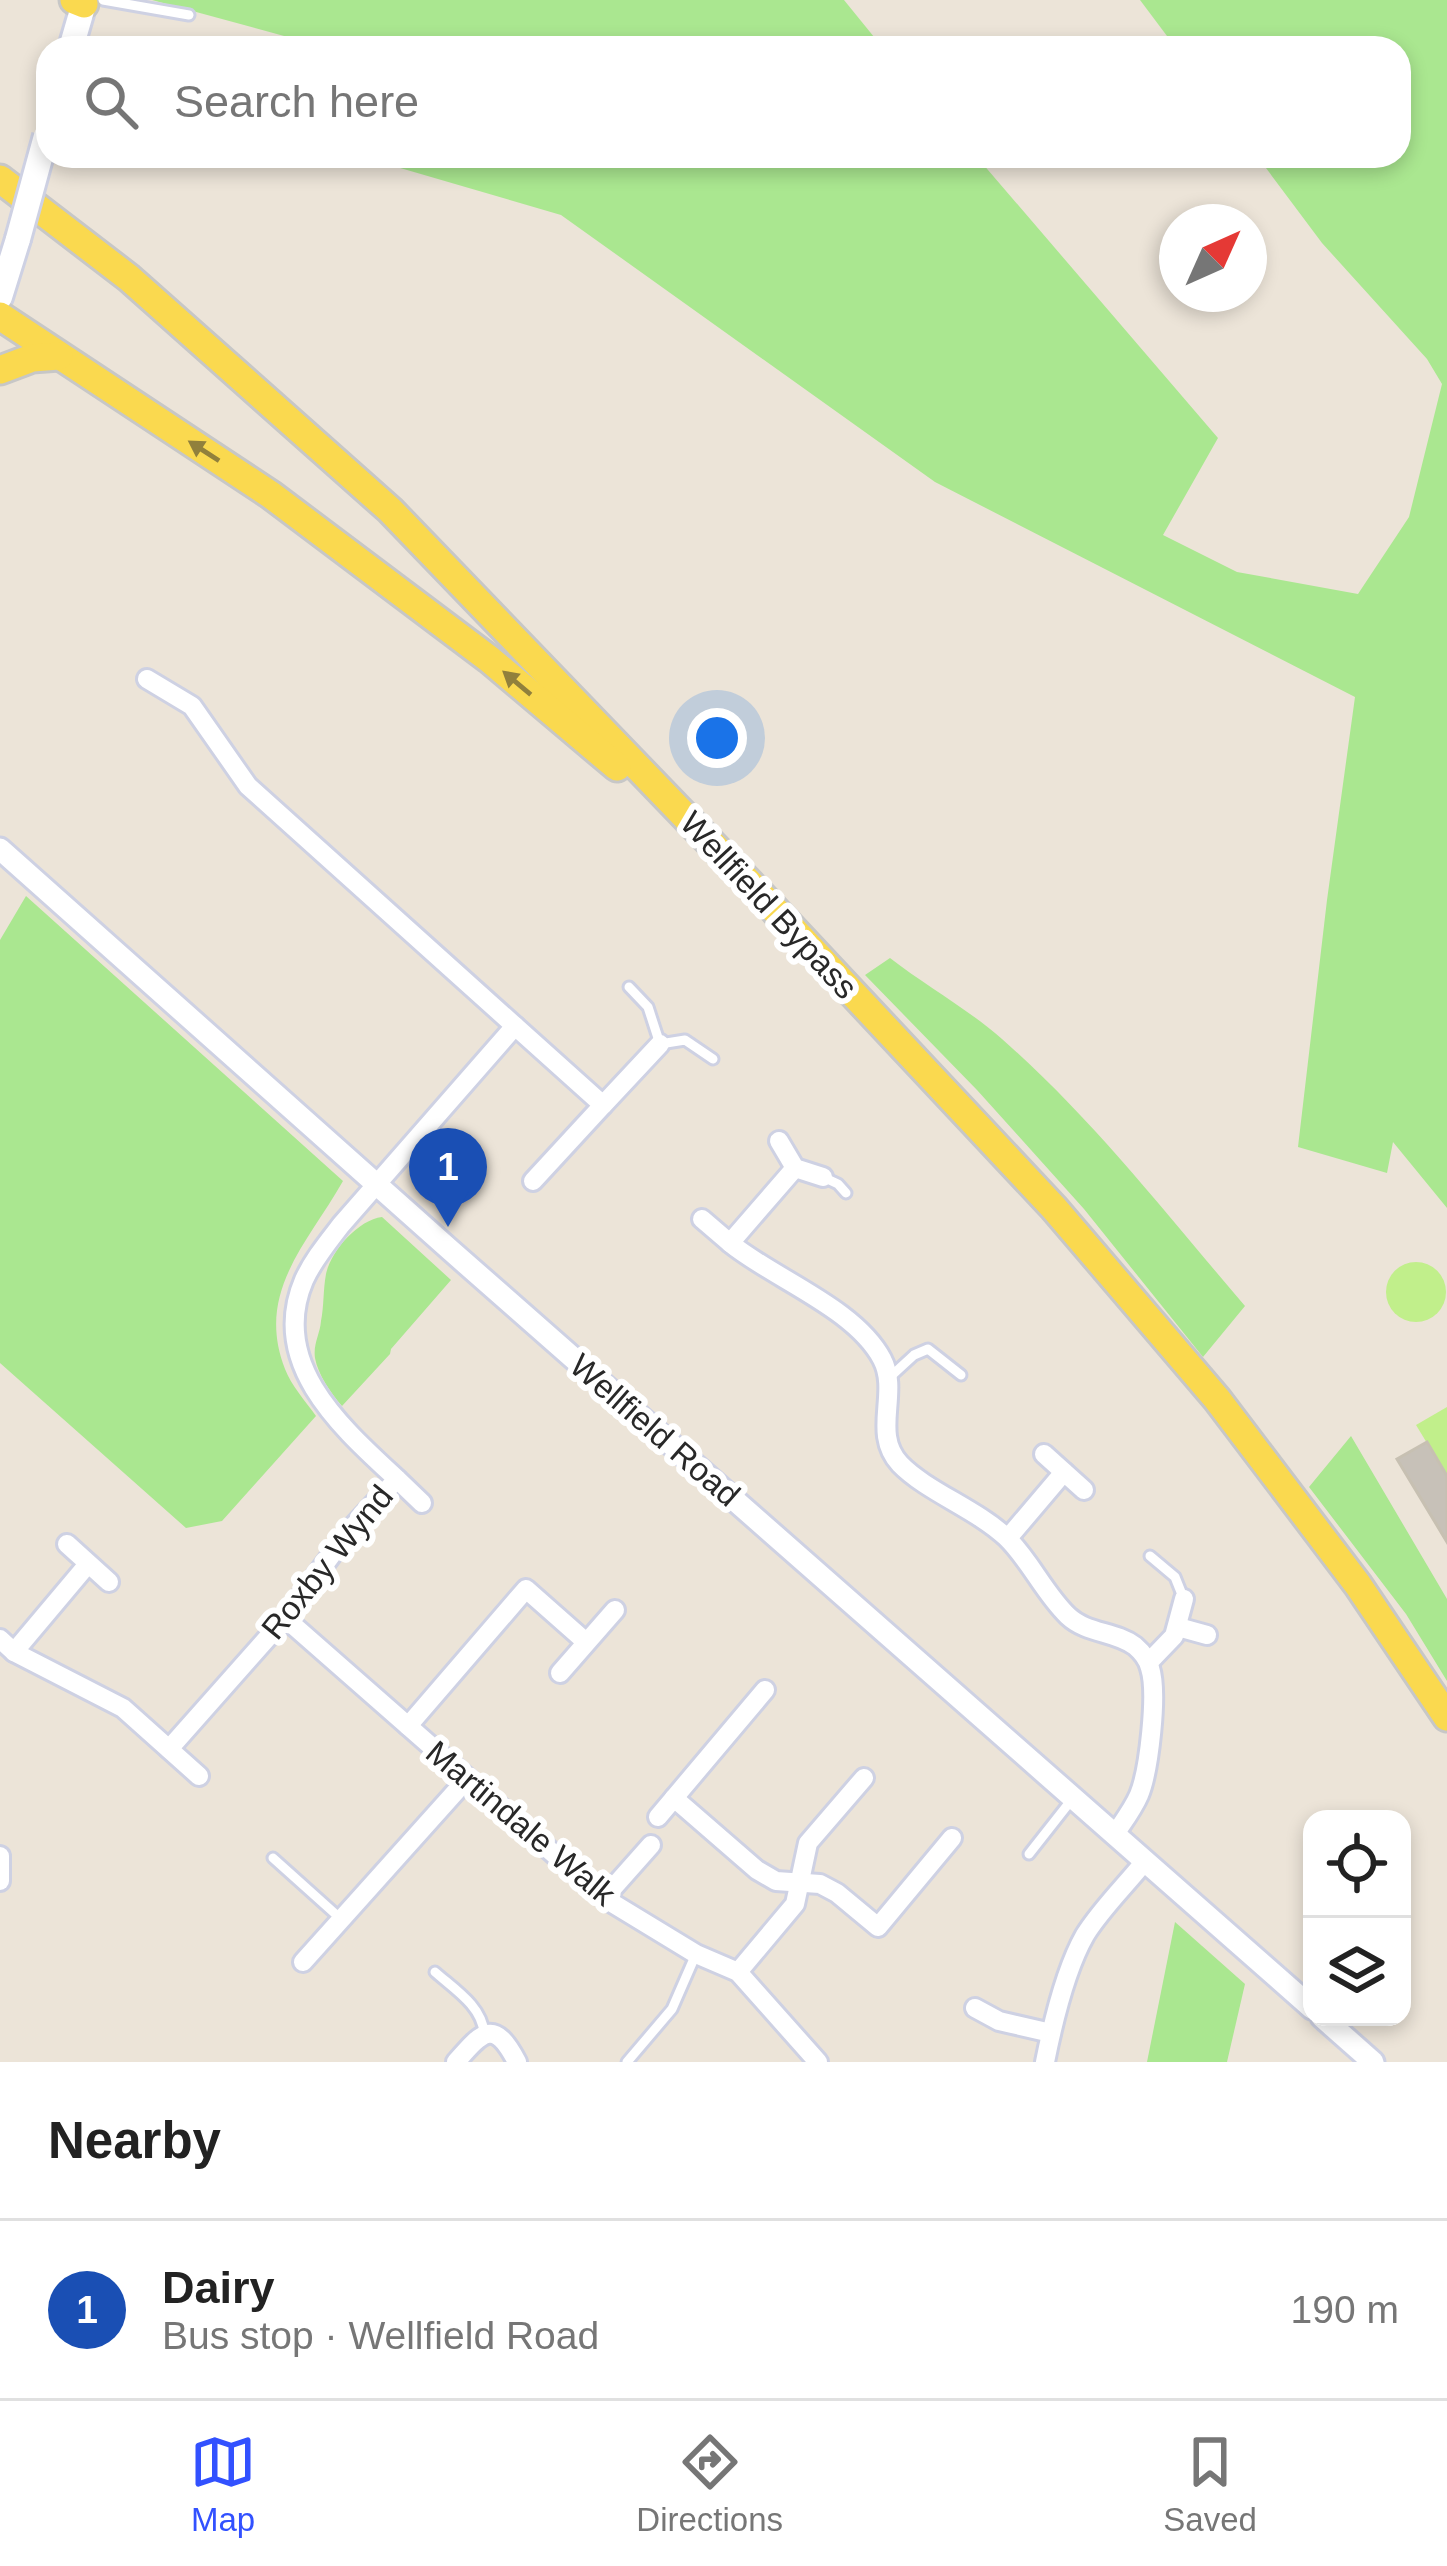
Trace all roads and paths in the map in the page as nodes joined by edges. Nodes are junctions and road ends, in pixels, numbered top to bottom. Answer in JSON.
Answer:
{"nodes":[{"id":1,"x":86,"y":1,"type":"edge"},
{"id":2,"x":189,"y":16,"type":"dead end"},
{"id":3,"x":75,"y":36,"type":"edge"},
{"id":4,"x":37,"y":168,"type":"edge"},
{"id":5,"x":0,"y":179,"type":"edge"},
{"id":6,"x":0,"y":297,"type":"edge"},
{"id":7,"x":0,"y":316,"type":"edge"},
{"id":8,"x":59,"y":356,"type":"junction"},
{"id":9,"x":0,"y":370,"type":"edge"},
{"id":10,"x":147,"y":679,"type":"dead end"},
{"id":11,"x":0,"y":849,"type":"edge"},
{"id":12,"x":734,"y":867,"type":"junction"},
{"id":13,"x":629,"y":987,"type":"dead end"},
{"id":14,"x":515,"y":1026,"type":"junction"},
{"id":15,"x":660,"y":1044,"type":"junction"},
{"id":16,"x":713,"y":1059,"type":"dead end"},
{"id":17,"x":603,"y":1105,"type":"junction"},
{"id":18,"x":779,"y":1141,"type":"dead end"},
{"id":19,"x":795,"y":1168,"type":"junction"},
{"id":20,"x":823,"y":1177,"type":"joint"},
{"id":21,"x":533,"y":1181,"type":"dead end"},
{"id":22,"x":377,"y":1185,"type":"junction"},
{"id":23,"x":845,"y":1193,"type":"dead end"},
{"id":24,"x":702,"y":1219,"type":"dead end"},
{"id":25,"x":730,"y":1243,"type":"junction"},
{"id":26,"x":961,"y":1375,"type":"dead end"},
{"id":27,"x":889,"y":1378,"type":"junction"},
{"id":28,"x":1044,"y":1454,"type":"dead end"},
{"id":29,"x":1064,"y":1472,"type":"junction"},
{"id":30,"x":397,"y":1479,"type":"junction"},
{"id":31,"x":1084,"y":1490,"type":"dead end"},
{"id":32,"x":422,"y":1503,"type":"dead end"},
{"id":33,"x":1008,"y":1538,"type":"junction"},
{"id":34,"x":67,"y":1544,"type":"dead end"},
{"id":35,"x":1150,"y":1556,"type":"dead end"},
{"id":36,"x":88,"y":1564,"type":"junction"},
{"id":37,"x":110,"y":1582,"type":"dead end"},
{"id":38,"x":1184,"y":1599,"type":"joint"},
{"id":39,"x":615,"y":1610,"type":"dead end"},
{"id":40,"x":285,"y":1618,"type":"junction"},
{"id":41,"x":1178,"y":1627,"type":"junction"},
{"id":42,"x":1207,"y":1635,"type":"dead end"},
{"id":43,"x":586,"y":1642,"type":"junction"},
{"id":44,"x":7,"y":1645,"type":"edge"},
{"id":45,"x":1149,"y":1662,"type":"junction"},
{"id":46,"x":560,"y":1673,"type":"dead end"},
{"id":47,"x":765,"y":1690,"type":"dead end"},
{"id":48,"x":1447,"y":1717,"type":"edge"},
{"id":49,"x":408,"y":1726,"type":"junction"},
{"id":50,"x":169,"y":1749,"type":"junction"},
{"id":51,"x":199,"y":1776,"type":"dead end"},
{"id":52,"x":864,"y":1778,"type":"dead end"},
{"id":53,"x":467,"y":1779,"type":"junction"},
{"id":54,"x":674,"y":1798,"type":"junction"},
{"id":55,"x":1073,"y":1798,"type":"junction"},
{"id":56,"x":658,"y":1817,"type":"dead end"},
{"id":57,"x":1115,"y":1834,"type":"junction"},
{"id":58,"x":952,"y":1838,"type":"dead end"},
{"id":59,"x":651,"y":1845,"type":"dead end"},
{"id":60,"x":1029,"y":1854,"type":"dead end"},
{"id":61,"x":0,"y":1856,"type":"edge"},
{"id":62,"x":273,"y":1858,"type":"dead end"},
{"id":63,"x":1145,"y":1862,"type":"junction"},
{"id":64,"x":1,"y":1880,"type":"edge"},
{"id":65,"x":798,"y":1884,"type":"junction"},
{"id":66,"x":604,"y":1898,"type":"junction"},
{"id":67,"x":341,"y":1919,"type":"junction"},
{"id":68,"x":696,"y":1954,"type":"junction"},
{"id":69,"x":303,"y":1962,"type":"dead end"},
{"id":70,"x":435,"y":1972,"type":"dead end"},
{"id":71,"x":738,"y":1972,"type":"junction"},
{"id":72,"x":1303,"y":2000,"type":"edge"},
{"id":73,"x":975,"y":2008,"type":"dead end"},
{"id":74,"x":1332,"y":2026,"type":"edge"},
{"id":75,"x":484,"y":2033,"type":"junction"},
{"id":76,"x":1051,"y":2033,"type":"junction"},
{"id":77,"x":456,"y":2062,"type":"edge"},
{"id":78,"x":517,"y":2062,"type":"edge"},
{"id":79,"x":627,"y":2062,"type":"edge"},
{"id":80,"x":818,"y":2062,"type":"edge"},
{"id":81,"x":1045,"y":2062,"type":"edge"},
{"id":82,"x":1373,"y":2062,"type":"edge"}],
"edges":[{"from":1,"to":2,"type":"lane"},
{"from":1,"to":3,"type":"main road"},
{"from":4,"to":6,"type":"main road","bridge":true},
{"from":5,"to":12,"type":"main road","name":"Wellfield Bypass"},
{"from":7,"to":8,"type":"main road"},
{"from":8,"to":9,"type":"main road"},
{"from":12,"to":8,"type":"main road","one_way":true},
{"from":10,"to":14,"type":"street"},
{"from":11,"to":22,"type":"street","name":"Wellfield Road"},
{"from":12,"to":48,"type":"main road","name":"Wellfield Bypass"},
{"from":13,"to":15,"type":"lane"},
{"from":14,"to":17,"type":"street"},
{"from":14,"to":22,"type":"street","name":"Roxby Wynd"},
{"from":15,"to":16,"type":"lane"},
{"from":15,"to":17,"type":"street"},
{"from":17,"to":21,"type":"street"},
{"from":18,"to":19,"type":"street"},
{"from":19,"to":20,"type":"street"},
{"from":19,"to":25,"type":"street"},
{"from":20,"to":23,"type":"lane"},
{"from":22,"to":30,"type":"street","name":"Roxby Wynd"},
{"from":22,"to":55,"type":"street","name":"Wellfield Road"},
{"from":24,"to":25,"type":"street"},
{"from":25,"to":27,"type":"street"},
{"from":26,"to":27,"type":"lane"},
{"from":27,"to":33,"type":"street"},
{"from":28,"to":29,"type":"street"},
{"from":29,"to":31,"type":"street"},
{"from":29,"to":33,"type":"street"},
{"from":30,"to":32,"type":"street"},
{"from":30,"to":40,"type":"street","name":"Roxby Wynd"},
{"from":33,"to":45,"type":"street"},
{"from":34,"to":36,"type":"street"},
{"from":35,"to":38,"type":"lane"},
{"from":36,"to":37,"type":"street"},
{"from":36,"to":44,"type":"street"},
{"from":38,"to":41,"type":"street"},
{"from":39,"to":43,"type":"street"},
{"from":40,"to":49,"type":"street","name":"Martindale Walk"},
{"from":40,"to":50,"type":"street","name":"Roxby Wynd"},
{"from":41,"to":42,"type":"street"},
{"from":41,"to":45,"type":"street"},
{"from":43,"to":46,"type":"street"},
{"from":43,"to":49,"type":"street"},
{"from":44,"to":50,"type":"street"},
{"from":45,"to":57,"type":"street"},
{"from":47,"to":54,"type":"street"},
{"from":49,"to":53,"type":"street","name":"Martindale Walk"},
{"from":50,"to":51,"type":"street"},
{"from":52,"to":65,"type":"street"},
{"from":53,"to":66,"type":"street","name":"Martindale Walk"},
{"from":53,"to":67,"type":"street"},
{"from":54,"to":56,"type":"street"},
{"from":54,"to":65,"type":"street"},
{"from":55,"to":57,"type":"street","name":"Wellfield Road"},
{"from":55,"to":60,"type":"lane"},
{"from":57,"to":63,"type":"street","name":"Wellfield Road"},
{"from":58,"to":65,"type":"street"},
{"from":59,"to":66,"type":"street"},
{"from":61,"to":64,"type":"street"},
{"from":62,"to":67,"type":"lane"},
{"from":63,"to":72,"type":"street","name":"Wellfield Road"},
{"from":63,"to":76,"type":"street"},
{"from":65,"to":71,"type":"street"},
{"from":66,"to":68,"type":"street","name":"Martindale Walk"},
{"from":67,"to":69,"type":"street"},
{"from":68,"to":71,"type":"street","name":"Martindale Walk"},
{"from":68,"to":79,"type":"lane"},
{"from":70,"to":75,"type":"lane"},
{"from":71,"to":80,"type":"street","name":"Martindale Walk"},
{"from":73,"to":76,"type":"street"},
{"from":74,"to":82,"type":"street"},
{"from":75,"to":77,"type":"street"},
{"from":75,"to":78,"type":"street"},
{"from":76,"to":81,"type":"street"}]}
